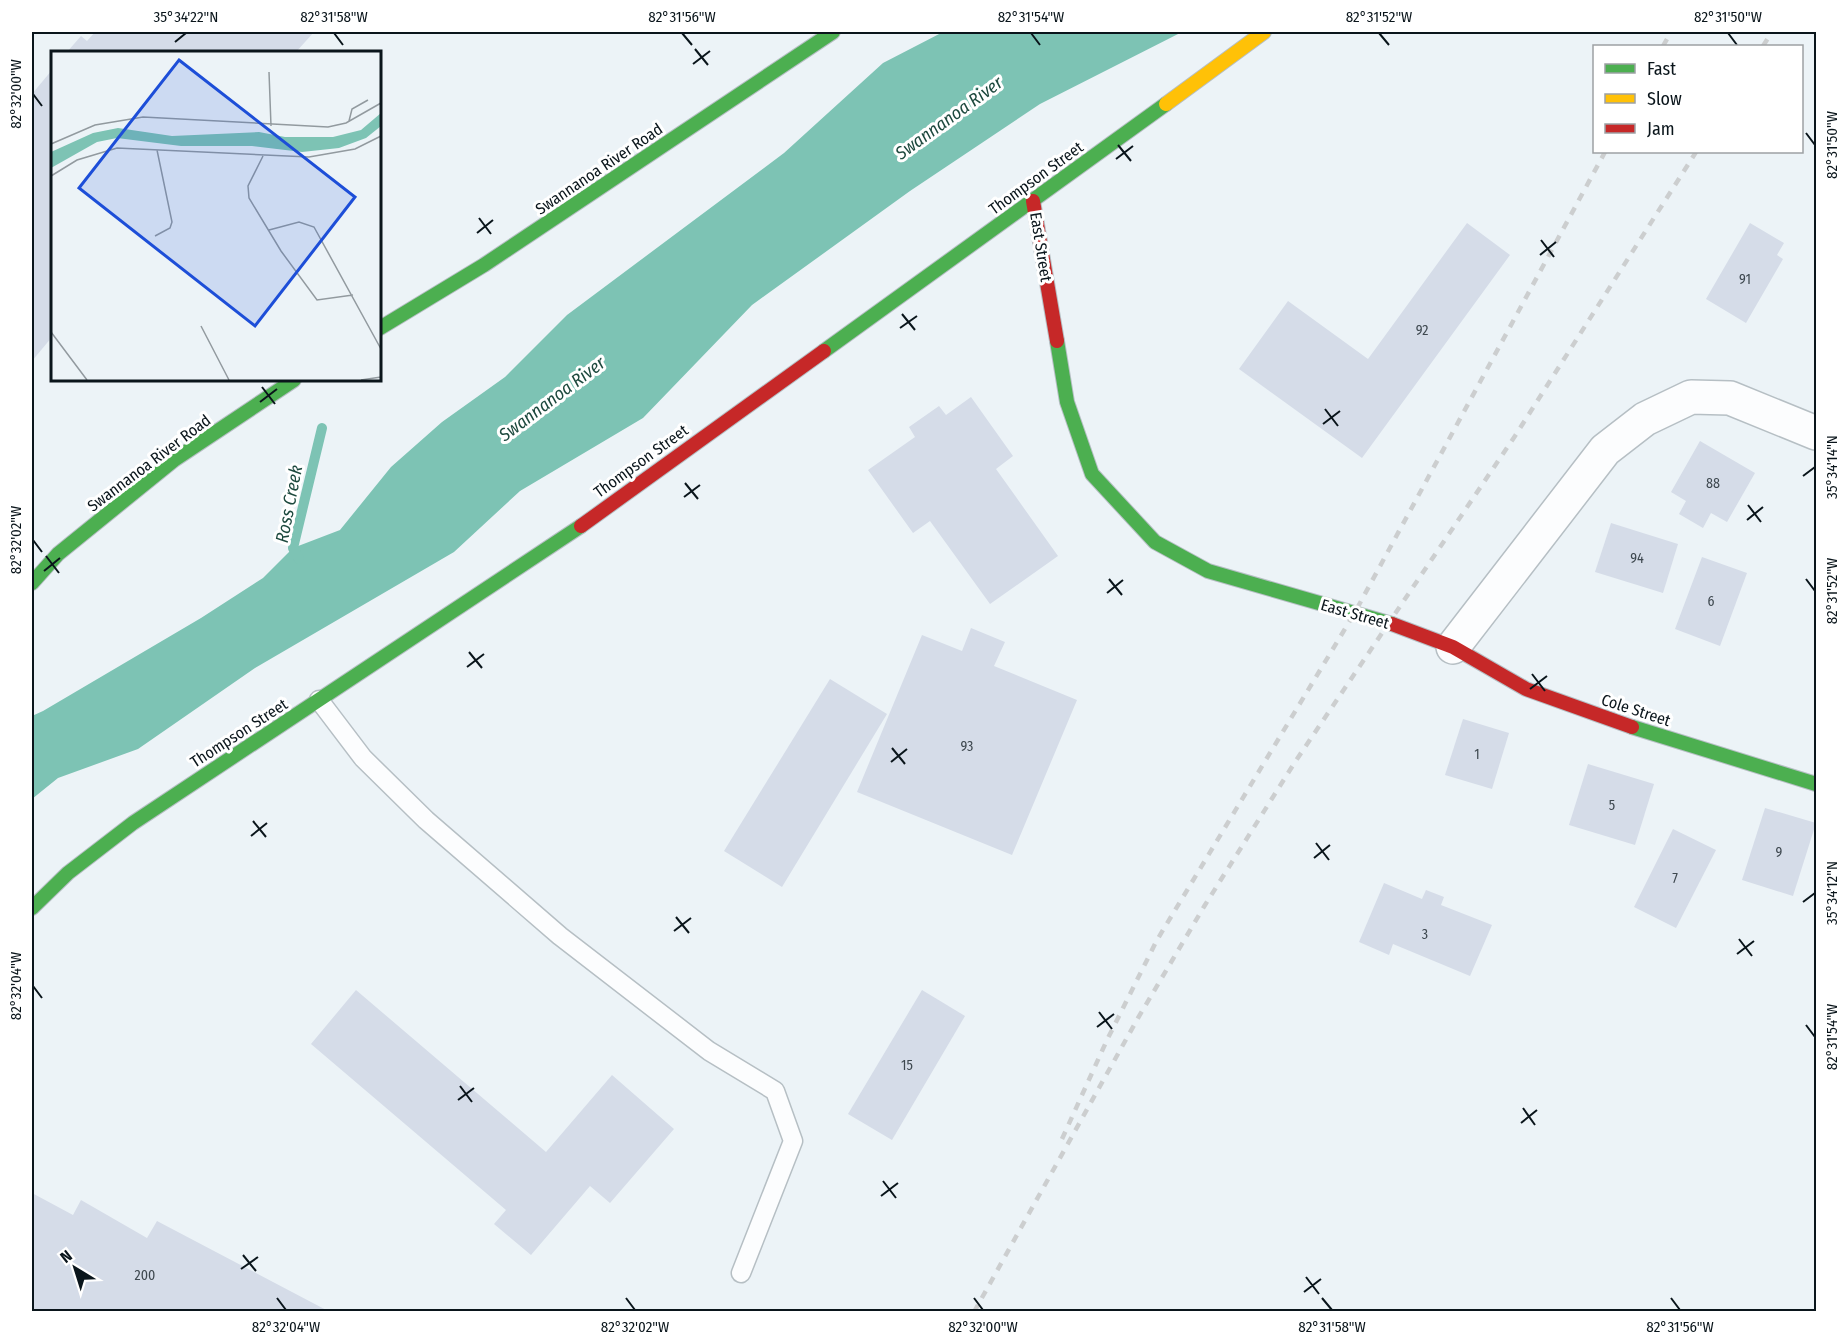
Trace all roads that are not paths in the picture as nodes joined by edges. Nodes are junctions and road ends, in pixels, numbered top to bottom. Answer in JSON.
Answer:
{"nodes":[{"id":1,"x":833,"y":32,"type":"edge"},
{"id":2,"x":1264,"y":32,"type":"edge"},
{"id":3,"x":1033,"y":201,"type":"junction"},
{"id":4,"x":381,"y":327,"type":"edge"},
{"id":5,"x":292,"y":381,"type":"edge"},
{"id":6,"x":1816,"y":433,"type":"edge"},
{"id":7,"x":32,"y":583,"type":"edge"},
{"id":8,"x":1453,"y":647,"type":"junction"},
{"id":9,"x":319,"y":700,"type":"junction"},
{"id":10,"x":1816,"y":784,"type":"edge"},
{"id":11,"x":32,"y":908,"type":"edge"},
{"id":12,"x":741,"y":1273,"type":"dead end"}],
"edges":[{"from":1,"to":4,"type":"street","name":"Swannanoa River Road"},
{"from":2,"to":3,"type":"street","name":"Thompson Street"},
{"from":3,"to":8,"type":"street","name":"East Street"},
{"from":3,"to":9,"type":"street","name":"Thompson Street"},
{"from":5,"to":7,"type":"street","name":"Swannanoa River Road"},
{"from":6,"to":8,"type":"street"},
{"from":8,"to":10,"type":"street","name":"Cole Street"},
{"from":9,"to":11,"type":"street","name":"Thompson Street"},
{"from":9,"to":12,"type":"lane"}]}
